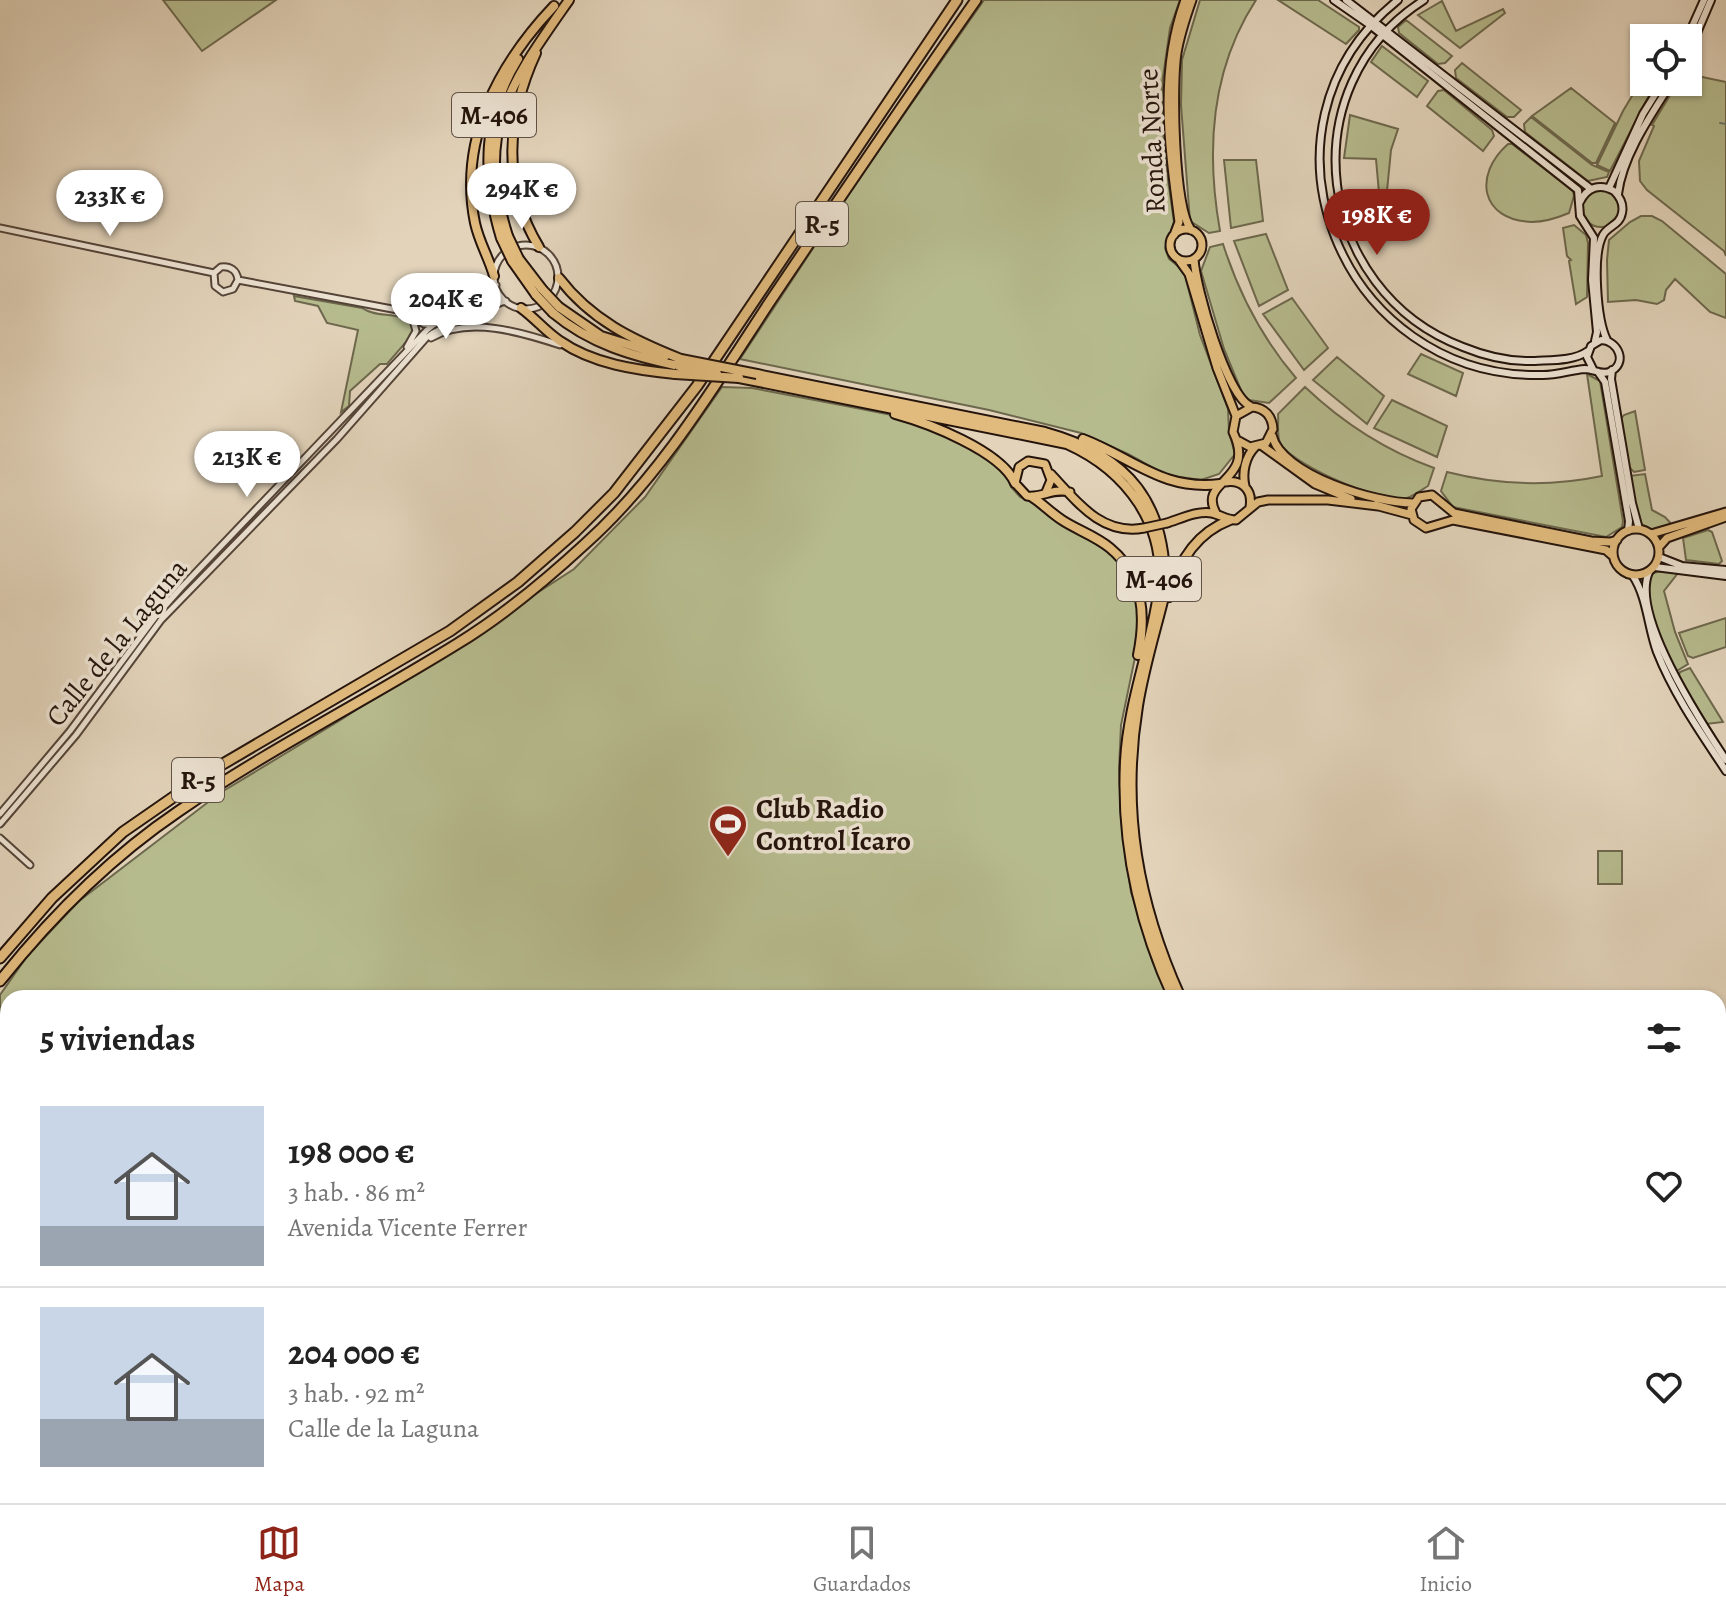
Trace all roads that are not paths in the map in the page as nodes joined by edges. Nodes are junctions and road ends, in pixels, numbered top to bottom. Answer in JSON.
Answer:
{"nodes":[{"id":1,"x":569,"y":0,"type":"edge"},
{"id":2,"x":957,"y":0,"type":"edge"},
{"id":3,"x":976,"y":0,"type":"edge"},
{"id":4,"x":1185,"y":0,"type":"edge"},
{"id":5,"x":1192,"y":0,"type":"edge"},
{"id":6,"x":1334,"y":0,"type":"edge"},
{"id":7,"x":1346,"y":0,"type":"edge"},
{"id":8,"x":1398,"y":0,"type":"edge"},
{"id":9,"x":1424,"y":0,"type":"edge"},
{"id":10,"x":1704,"y":0,"type":"edge"},
{"id":11,"x":1711,"y":0,"type":"edge"},
{"id":12,"x":558,"y":6,"type":"edge"},
{"id":13,"x":1372,"y":22,"type":"junction"},
{"id":14,"x":1693,"y":24,"type":"edge"},
{"id":15,"x":1701,"y":24,"type":"edge"},
{"id":16,"x":1384,"y":32,"type":"junction"},
{"id":17,"x":1654,"y":96,"type":"edge"},
{"id":18,"x":1663,"y":96,"type":"edge"},
{"id":19,"x":1609,"y":188,"type":"junction"},
{"id":20,"x":1591,"y":189,"type":"junction"},
{"id":21,"x":1618,"y":194,"type":"junction"},
{"id":22,"x":1580,"y":202,"type":"junction"},
{"id":23,"x":1588,"y":226,"type":"junction"},
{"id":24,"x":0,"y":228,"type":"edge"},
{"id":25,"x":1191,"y":230,"type":"junction"},
{"id":26,"x":1605,"y":231,"type":"junction"},
{"id":27,"x":1174,"y":235,"type":"junction"},
{"id":28,"x":539,"y":247,"type":"junction"},
{"id":29,"x":1194,"y":259,"type":"junction"},
{"id":30,"x":1179,"y":260,"type":"junction"},
{"id":31,"x":214,"y":273,"type":"junction"},
{"id":32,"x":559,"y":278,"type":"junction"},
{"id":33,"x":238,"y":280,"type":"junction"},
{"id":34,"x":495,"y":280,"type":"junction"},
{"id":35,"x":506,"y":301,"type":"junction"},
{"id":36,"x":521,"y":308,"type":"junction"},
{"id":37,"x":398,"y":310,"type":"junction"},
{"id":38,"x":471,"y":310,"type":"junction"},
{"id":39,"x":410,"y":316,"type":"junction"},
{"id":40,"x":468,"y":318,"type":"junction"},
{"id":41,"x":432,"y":325,"type":"junction"},
{"id":42,"x":1607,"y":340,"type":"junction"},
{"id":43,"x":1595,"y":341,"type":"junction"},
{"id":44,"x":1588,"y":351,"type":"junction"},
{"id":45,"x":415,"y":352,"type":"junction"},
{"id":46,"x":582,"y":354,"type":"junction"},
{"id":47,"x":399,"y":359,"type":"junction"},
{"id":48,"x":678,"y":366,"type":"junction"},
{"id":49,"x":1612,"y":370,"type":"junction"},
{"id":50,"x":1596,"y":371,"type":"junction"},
{"id":51,"x":756,"y":378,"type":"junction"},
{"id":52,"x":817,"y":394,"type":"junction"},
{"id":53,"x":859,"y":394,"type":"junction"},
{"id":54,"x":1252,"y":407,"type":"junction"},
{"id":55,"x":1236,"y":416,"type":"junction"},
{"id":56,"x":1272,"y":435,"type":"junction"},
{"id":57,"x":1239,"y":441,"type":"junction"},
{"id":58,"x":1258,"y":446,"type":"junction"},
{"id":59,"x":1051,"y":474,"type":"junction"},
{"id":60,"x":1015,"y":483,"type":"junction"},
{"id":61,"x":1222,"y":483,"type":"junction"},
{"id":62,"x":1245,"y":486,"type":"junction"},
{"id":63,"x":1046,"y":492,"type":"junction"},
{"id":64,"x":1070,"y":492,"type":"junction"},
{"id":65,"x":1212,"y":496,"type":"junction"},
{"id":66,"x":609,"y":497,"type":"junction"},
{"id":67,"x":1032,"y":497,"type":"junction"},
{"id":68,"x":1413,"y":503,"type":"junction"},
{"id":69,"x":1378,"y":506,"type":"junction"},
{"id":70,"x":1444,"y":507,"type":"junction"},
{"id":71,"x":1249,"y":509,"type":"junction"},
{"id":72,"x":1216,"y":513,"type":"junction"},
{"id":73,"x":1726,"y":514,"type":"edge"},
{"id":74,"x":1192,"y":515,"type":"junction"},
{"id":75,"x":1412,"y":515,"type":"junction"},
{"id":76,"x":580,"y":520,"type":"dead end"},
{"id":77,"x":1230,"y":520,"type":"junction"},
{"id":78,"x":1440,"y":523,"type":"junction"},
{"id":79,"x":1639,"y":529,"type":"junction"},
{"id":80,"x":1628,"y":531,"type":"junction"},
{"id":81,"x":1651,"y":534,"type":"junction"},
{"id":82,"x":1617,"y":540,"type":"junction"},
{"id":83,"x":1659,"y":547,"type":"junction"},
{"id":84,"x":1613,"y":556,"type":"junction"},
{"id":85,"x":1659,"y":557,"type":"junction"},
{"id":86,"x":1652,"y":570,"type":"junction"},
{"id":87,"x":1726,"y":573,"type":"edge"},
{"id":88,"x":1633,"y":576,"type":"junction"},
{"id":89,"x":1150,"y":655,"type":"junction"},
{"id":90,"x":318,"y":703,"type":"dead end"},
{"id":91,"x":292,"y":724,"type":"junction"},
{"id":92,"x":1726,"y":760,"type":"edge"},
{"id":93,"x":1726,"y":771,"type":"edge"},
{"id":94,"x":241,"y":777,"type":"dead end"},
{"id":95,"x":208,"y":793,"type":"junction"},
{"id":96,"x":1125,"y":796,"type":"junction"},
{"id":97,"x":0,"y":814,"type":"edge"},
{"id":98,"x":0,"y":824,"type":"edge"},
{"id":99,"x":0,"y":838,"type":"edge"},
{"id":100,"x":30,"y":865,"type":"dead end"},
{"id":101,"x":0,"y":958,"type":"edge"},
{"id":102,"x":0,"y":981,"type":"edge"},
{"id":103,"x":1170,"y":990,"type":"edge"},
{"id":104,"x":1178,"y":990,"type":"edge"}],
"edges":[{"from":1,"to":12,"type":"highway","number":"M-406"},
{"from":2,"to":66,"type":"highway","number":"R-5"},
{"from":3,"to":95,"type":"highway","number":"R-5"},
{"from":4,"to":27,"type":"main road","name":"Ronda Norte"},
{"from":5,"to":25,"type":"main road","name":"Ronda Norte"},
{"from":6,"to":13,"type":"main road"},
{"from":7,"to":13,"type":"main road"},
{"from":8,"to":13,"type":"main road"},
{"from":9,"to":16,"type":"main road"},
{"from":10,"to":14,"type":"main road"},
{"from":11,"to":15,"type":"main road"},
{"from":12,"to":28,"type":"highway","number":"M-406"},
{"from":12,"to":34,"type":"highway","number":"M-406"},
{"from":12,"to":48,"type":"highway","number":"M-406","bridge":true},
{"from":13,"to":16,"type":"main road"},
{"from":13,"to":50,"type":"main road"},
{"from":16,"to":20,"type":"main road"},
{"from":16,"to":22,"type":"main road"},
{"from":16,"to":44,"type":"main road"},
{"from":17,"to":19,"type":"main road"},
{"from":18,"to":21,"type":"main road"},
{"from":19,"to":20,"type":"main road"},
{"from":19,"to":21,"type":"main road"},
{"from":20,"to":22,"type":"main road"},
{"from":21,"to":26,"type":"main road"},
{"from":22,"to":23,"type":"main road"},
{"from":23,"to":26,"type":"main road"},
{"from":23,"to":43,"type":"main road"},
{"from":24,"to":31,"type":"street"},
{"from":25,"to":27,"type":"main road"},
{"from":25,"to":29,"type":"main road"},
{"from":26,"to":42,"type":"main road"},
{"from":27,"to":30,"type":"main road"},
{"from":28,"to":32,"type":"street"},
{"from":28,"to":34,"type":"street"},
{"from":29,"to":30,"type":"main road"},
{"from":29,"to":54,"type":"main road"},
{"from":30,"to":55,"type":"main road"},
{"from":31,"to":33,"type":"street"},
{"from":31,"to":33,"type":"street"},
{"from":32,"to":36,"type":"street"},
{"from":32,"to":48,"type":"highway","number":"M-406"},
{"from":33,"to":37,"type":"street"},
{"from":34,"to":35,"type":"street"},
{"from":34,"to":38,"type":"street"},
{"from":35,"to":36,"type":"street"},
{"from":35,"to":40,"type":"street"},
{"from":36,"to":46,"type":"highway","number":"M-406"},
{"from":37,"to":38,"type":"street"},
{"from":37,"to":39,"type":"street"},
{"from":38,"to":41,"type":"street"},
{"from":39,"to":41,"type":"street"},
{"from":39,"to":47,"type":"street"},
{"from":40,"to":41,"type":"street"},
{"from":40,"to":45,"type":"street"},
{"from":41,"to":47,"type":"street","name":"Calle de la Laguna"},
{"from":42,"to":43,"type":"main road"},
{"from":42,"to":49,"type":"main road"},
{"from":43,"to":44,"type":"main road"},
{"from":44,"to":50,"type":"main road"},
{"from":45,"to":46,"type":"street"},
{"from":45,"to":98,"type":"street","name":"Calle de la Laguna"},
{"from":46,"to":48,"type":"highway","number":"M-406"},
{"from":47,"to":97,"type":"street","name":"Calle de la Laguna"},
{"from":48,"to":51,"type":"highway","number":"M-406","bridge":true},
{"from":48,"to":51,"type":"highway","number":"M-406","bridge":true},
{"from":49,"to":50,"type":"main road"},
{"from":49,"to":79,"type":"main road"},
{"from":50,"to":80,"type":"main road"},
{"from":51,"to":52,"type":"highway","number":"M-406"},
{"from":51,"to":53,"type":"highway","number":"M-406"},
{"from":52,"to":60,"type":"highway"},
{"from":52,"to":96,"type":"highway","number":"M-406"},
{"from":53,"to":61,"type":"highway"},
{"from":53,"to":89,"type":"highway","number":"M-406"},
{"from":54,"to":55,"type":"main road"},
{"from":54,"to":56,"type":"main road"},
{"from":55,"to":57,"type":"main road"},
{"from":56,"to":58,"type":"main road"},
{"from":56,"to":68,"type":"main road"},
{"from":57,"to":58,"type":"main road"},
{"from":57,"to":61,"type":"main road"},
{"from":58,"to":62,"type":"main road"},
{"from":58,"to":69,"type":"main road"},
{"from":59,"to":60,"type":"main road"},
{"from":59,"to":63,"type":"main road"},
{"from":59,"to":64,"type":"main road"},
{"from":60,"to":67,"type":"main road"},
{"from":61,"to":62,"type":"main road"},
{"from":61,"to":65,"type":"main road"},
{"from":62,"to":71,"type":"main road"},
{"from":63,"to":64,"type":"main road"},
{"from":63,"to":67,"type":"main road"},
{"from":64,"to":74,"type":"main road","bridge":true},
{"from":65,"to":72,"type":"main road"},
{"from":65,"to":74,"type":"main road"},
{"from":66,"to":76,"type":"highway"},
{"from":66,"to":91,"type":"highway","number":"R-5"},
{"from":67,"to":96,"type":"highway","number":"M-406"},
{"from":68,"to":70,"type":"main road"},
{"from":68,"to":75,"type":"main road"},
{"from":69,"to":71,"type":"main road"},
{"from":69,"to":75,"type":"main road"},
{"from":70,"to":78,"type":"main road"},
{"from":70,"to":82,"type":"main road"},
{"from":71,"to":77,"type":"main road"},
{"from":72,"to":74,"type":"main road"},
{"from":72,"to":77,"type":"main road"},
{"from":73,"to":81,"type":"main road"},
{"from":73,"to":83,"type":"main road"},
{"from":75,"to":78,"type":"main road"},
{"from":77,"to":89,"type":"highway","number":"M-406"},
{"from":78,"to":84,"type":"main road"},
{"from":79,"to":80,"type":"main road"},
{"from":79,"to":81,"type":"main road"},
{"from":80,"to":82,"type":"main road"},
{"from":81,"to":83,"type":"main road"},
{"from":82,"to":84,"type":"main road"},
{"from":83,"to":85,"type":"main road"},
{"from":84,"to":88,"type":"main road"},
{"from":85,"to":86,"type":"main road"},
{"from":85,"to":87,"type":"main road"},
{"from":86,"to":87,"type":"main road"},
{"from":86,"to":88,"type":"main road"},
{"from":86,"to":92,"type":"main road"},
{"from":88,"to":93,"type":"main road"},
{"from":89,"to":104,"type":"highway","number":"M-406"},
{"from":90,"to":91,"type":"highway"},
{"from":91,"to":101,"type":"highway","number":"R-5"},
{"from":94,"to":95,"type":"highway"},
{"from":95,"to":102,"type":"highway","number":"R-5"},
{"from":96,"to":103,"type":"highway","number":"M-406"},
{"from":99,"to":100,"type":"street"}]}
